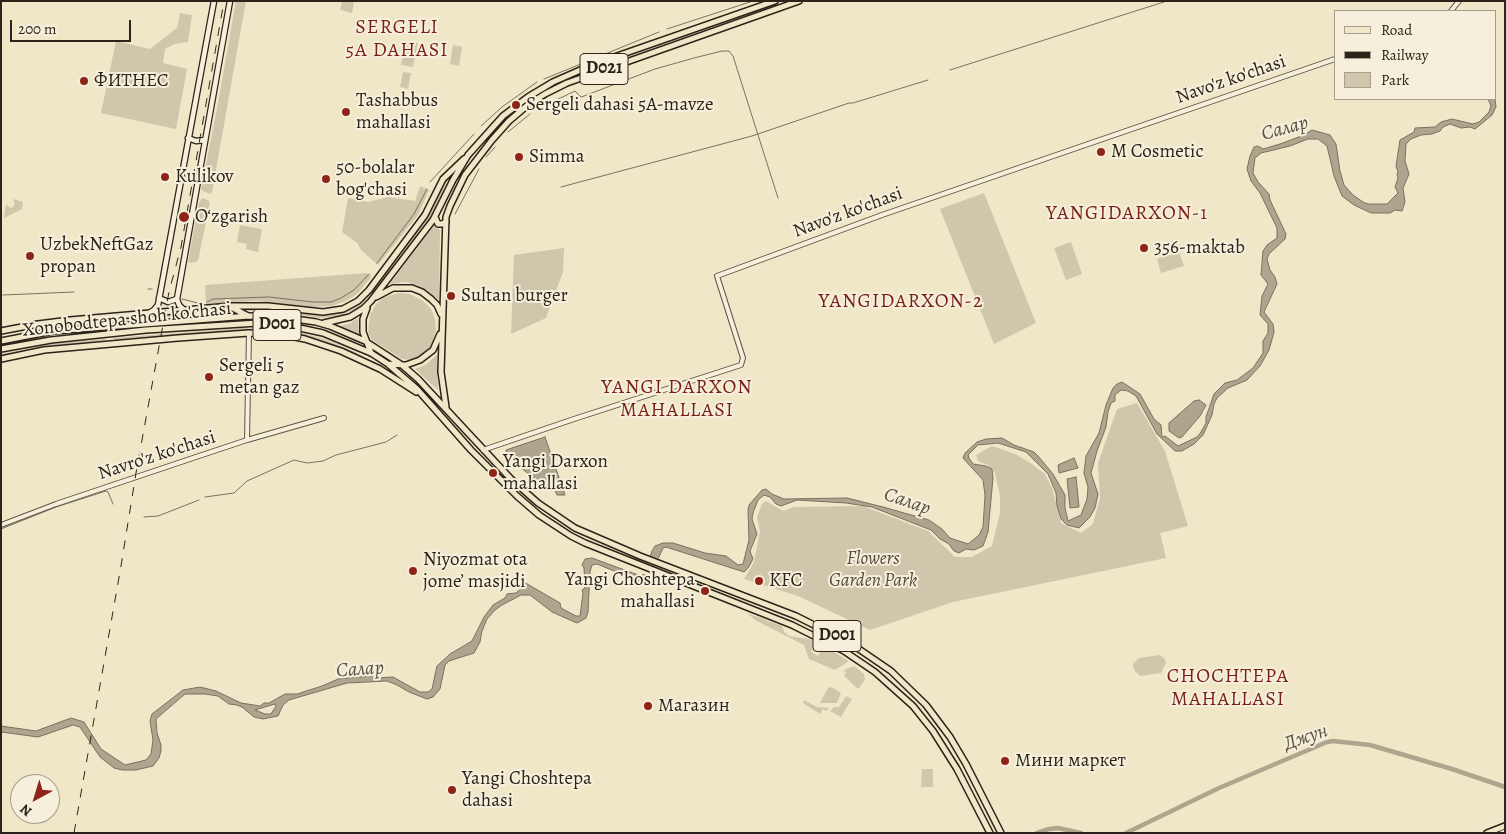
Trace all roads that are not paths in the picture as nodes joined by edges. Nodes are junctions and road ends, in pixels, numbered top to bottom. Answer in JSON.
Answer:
{"nodes":[{"id":1,"x":214,"y":1,"type":"edge"},
{"id":2,"x":230,"y":1,"type":"edge"},
{"id":3,"x":775,"y":1,"type":"edge"},
{"id":4,"x":799,"y":1,"type":"edge"},
{"id":5,"x":665,"y":39,"type":"junction"},
{"id":6,"x":668,"y":47,"type":"junction"},
{"id":7,"x":618,"y":55,"type":"junction"},
{"id":8,"x":1334,"y":59,"type":"edge"},
{"id":9,"x":621,"y":63,"type":"junction"},
{"id":10,"x":188,"y":138,"type":"junction"},
{"id":11,"x":205,"y":140,"type":"junction"},
{"id":12,"x":468,"y":155,"type":"junction"},
{"id":13,"x":435,"y":217,"type":"junction"},
{"id":14,"x":446,"y":222,"type":"junction"},
{"id":15,"x":159,"y":298,"type":"junction"},
{"id":16,"x":177,"y":299,"type":"junction"},
{"id":17,"x":371,"y":301,"type":"junction"},
{"id":18,"x":231,"y":306,"type":"junction"},
{"id":19,"x":186,"y":310,"type":"junction"},
{"id":20,"x":146,"y":313,"type":"junction"},
{"id":21,"x":248,"y":316,"type":"junction"},
{"id":22,"x":316,"y":322,"type":"junction"},
{"id":23,"x":442,"y":322,"type":"junction"},
{"id":24,"x":13,"y":329,"type":"junction"},
{"id":25,"x":73,"y":330,"type":"junction"},
{"id":26,"x":1,"y":331,"type":"edge"},
{"id":27,"x":249,"y":333,"type":"junction"},
{"id":28,"x":29,"y":335,"type":"junction"},
{"id":29,"x":101,"y":335,"type":"junction"},
{"id":30,"x":73,"y":337,"type":"junction"},
{"id":31,"x":1,"y":341,"type":"edge"},
{"id":32,"x":365,"y":341,"type":"junction"},
{"id":33,"x":116,"y":344,"type":"junction"},
{"id":34,"x":1,"y":349,"type":"edge"},
{"id":35,"x":371,"y":353,"type":"junction"},
{"id":36,"x":1,"y":359,"type":"edge"},
{"id":37,"x":388,"y":364,"type":"junction"},
{"id":38,"x":402,"y":365,"type":"junction"},
{"id":39,"x":434,"y":406,"type":"junction"},
{"id":40,"x":446,"y":407,"type":"junction"},
{"id":41,"x":324,"y":418,"type":"dead end"},
{"id":42,"x":247,"y":440,"type":"junction"},
{"id":43,"x":483,"y":450,"type":"junction"},
{"id":44,"x":1,"y":525,"type":"edge"},
{"id":45,"x":589,"y":536,"type":"junction"},
{"id":46,"x":585,"y":543,"type":"junction"},
{"id":47,"x":796,"y":616,"type":"junction"},
{"id":48,"x":792,"y":625,"type":"junction"},
{"id":49,"x":1505,"y":826,"type":"edge"},
{"id":50,"x":990,"y":833,"type":"edge"},
{"id":51,"x":1001,"y":833,"type":"edge"},
{"id":52,"x":1487,"y":833,"type":"edge"}],
"edges":[{"from":1,"to":10,"type":"main road"},
{"from":2,"to":11,"type":"main road"},
{"from":3,"to":5,"type":"main road","number":"D021"},
{"from":4,"to":6,"type":"main road","number":"D021"},
{"from":5,"to":6,"type":"main road"},
{"from":5,"to":7,"type":"main road","number":"D021"},
{"from":6,"to":9,"type":"main road","number":"D021"},
{"from":7,"to":9,"type":"main road"},
{"from":7,"to":12,"type":"main road","number":"D021"},
{"from":8,"to":43,"type":"street","name":"Navo'z ko'chasi"},
{"from":9,"to":14,"type":"main road","number":"D021"},
{"from":10,"to":11,"type":"main road"},
{"from":10,"to":15,"type":"main road"},
{"from":11,"to":16,"type":"main road"},
{"from":12,"to":13,"type":"main road","number":"D021"},
{"from":12,"to":18,"type":"main road"},
{"from":13,"to":14,"type":"main road"},
{"from":13,"to":17,"type":"main road","number":"D021"},
{"from":14,"to":23,"type":"main road","number":"D021"},
{"from":15,"to":16,"type":"main road"},
{"from":15,"to":20,"type":"main road"},
{"from":16,"to":19,"type":"main road"},
{"from":17,"to":22,"type":"main road","number":"D021"},
{"from":17,"to":23,"type":"main road","number":"D021"},
{"from":17,"to":32,"type":"main road","number":"D021"},
{"from":18,"to":19,"type":"main road"},
{"from":18,"to":21,"type":"main road"},
{"from":19,"to":20,"type":"main road"},
{"from":20,"to":24,"type":"main road"},
{"from":21,"to":22,"type":"main road","name":"Xonobodtepa shoh ko'chasi","number":"D001"},
{"from":21,"to":25,"type":"main road","name":"Xonobodtepa shoh ko'chasi","number":"D001"},
{"from":22,"to":32,"type":"main road","name":"Xonobodtepa shoh ko'chasi","number":"D001"},
{"from":23,"to":38,"type":"main road","number":"D021"},
{"from":23,"to":40,"type":"main road","number":"D021"},
{"from":24,"to":26,"type":"main road"},
{"from":24,"to":28,"type":"main road"},
{"from":25,"to":28,"type":"main road","name":"Xonobodtepa shoh ko'chasi","number":"D001"},
{"from":25,"to":30,"type":"main road"},
{"from":27,"to":33,"type":"main road"},
{"from":27,"to":39,"type":"main road"},
{"from":27,"to":42,"type":"street"},
{"from":28,"to":31,"type":"main road","name":"Xonobodtepa shoh ko'chasi","number":"D001"},
{"from":29,"to":30,"type":"main road","name":"Xonobodtepa shoh ko'chasi","number":"D001"},
{"from":29,"to":33,"type":"main road"},
{"from":29,"to":35,"type":"main road","name":"Xonobodtepa shoh ko'chasi","number":"D001"},
{"from":30,"to":34,"type":"main road","name":"Xonobodtepa shoh ko'chasi","number":"D001"},
{"from":32,"to":35,"type":"main road","number":"D021"},
{"from":32,"to":38,"type":"main road","number":"D001"},
{"from":33,"to":36,"type":"main road"},
{"from":35,"to":37,"type":"main road","number":"D001"},
{"from":37,"to":38,"type":"main road","number":"D021"},
{"from":37,"to":39,"type":"main road","number":"D001"},
{"from":38,"to":40,"type":"main road","number":"D001"},
{"from":39,"to":46,"type":"main road","number":"D001"},
{"from":40,"to":43,"type":"main road","number":"D001"},
{"from":41,"to":42,"type":"street","name":"Navro'z ko'chasi"},
{"from":42,"to":44,"type":"street","name":"Navro'z ko'chasi"},
{"from":43,"to":45,"type":"main road","number":"D001"},
{"from":45,"to":46,"type":"main road"},
{"from":45,"to":47,"type":"main road","number":"D001"},
{"from":46,"to":48,"type":"main road","number":"D001"},
{"from":47,"to":48,"type":"main road"},
{"from":47,"to":51,"type":"main road","number":"D001"},
{"from":48,"to":50,"type":"main road","number":"D001"},
{"from":49,"to":52,"type":"main road"}]}
